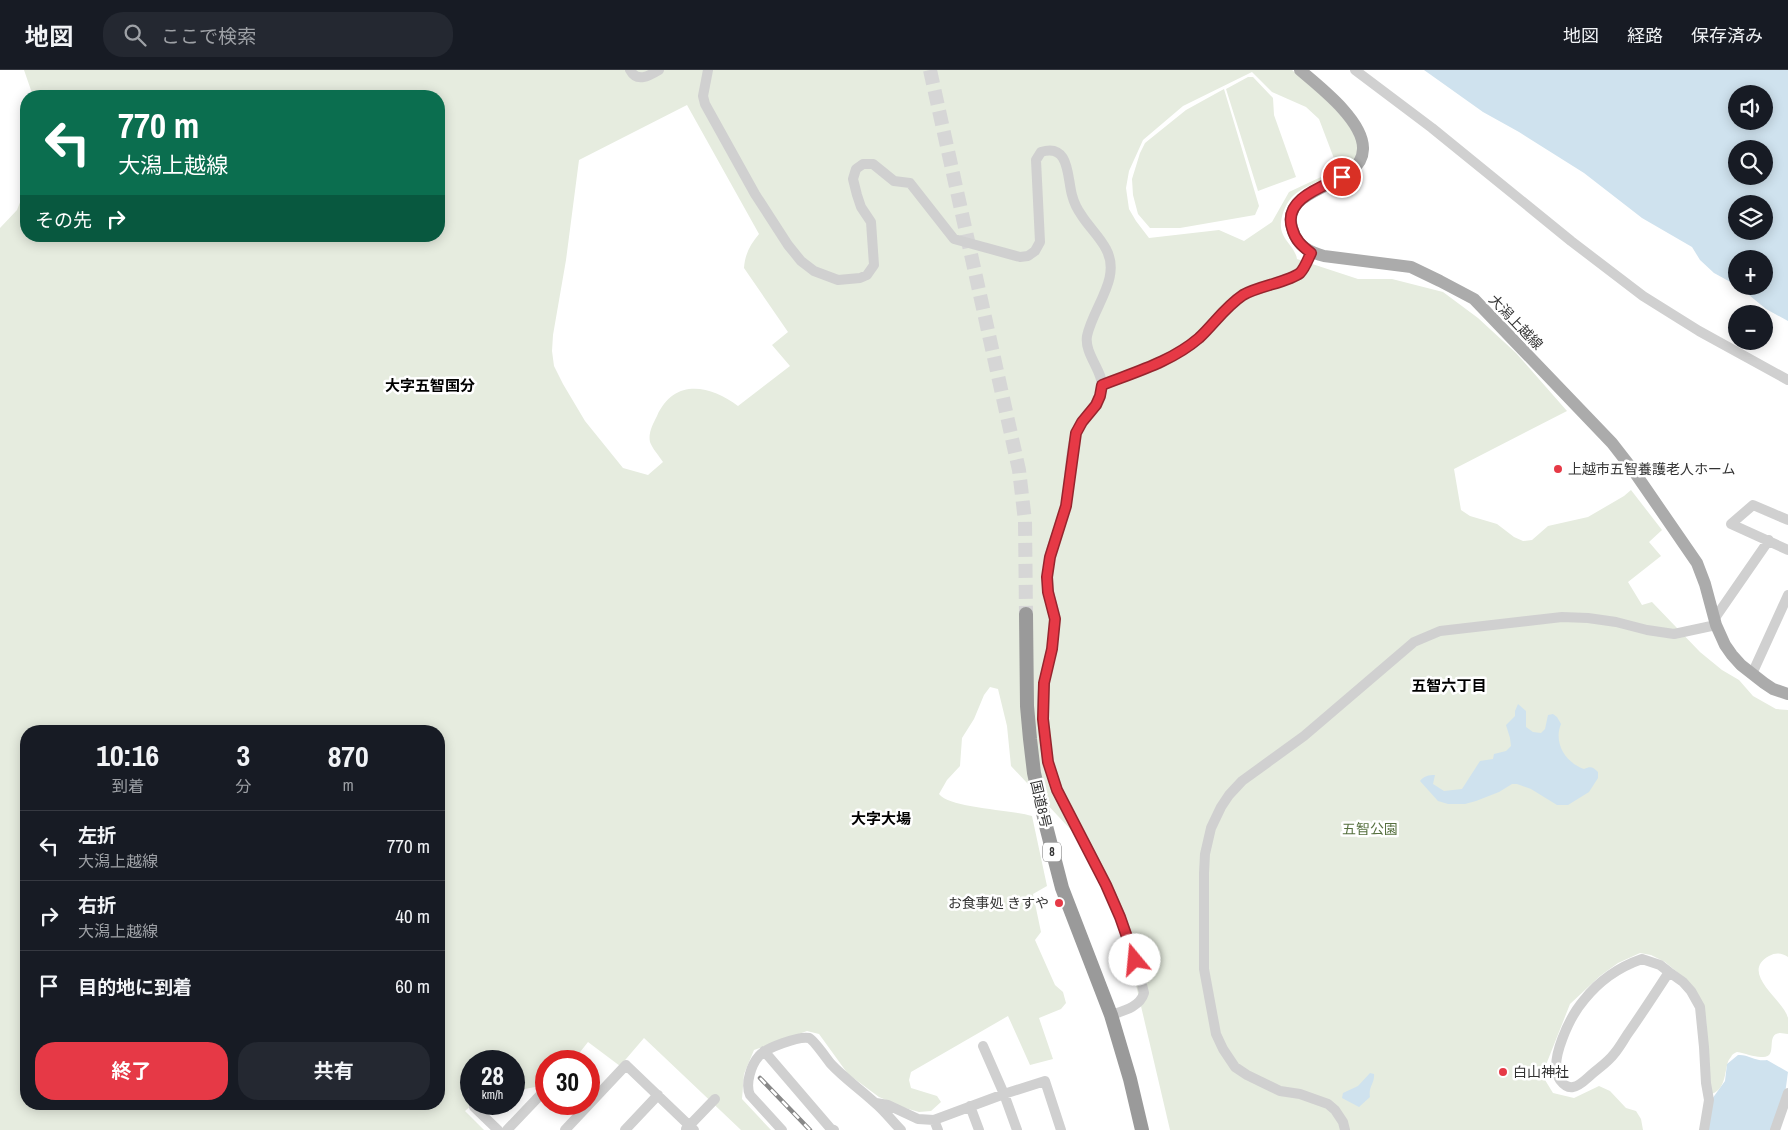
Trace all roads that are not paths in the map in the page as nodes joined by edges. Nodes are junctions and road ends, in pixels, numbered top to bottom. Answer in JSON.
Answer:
{"nodes":[{"id":1,"x":630,"y":70,"type":"edge"},
{"id":2,"x":659,"y":70,"type":"edge"},
{"id":3,"x":708,"y":70,"type":"edge"},
{"id":4,"x":1300,"y":70,"type":"edge"},
{"id":5,"x":1355,"y":70,"type":"edge"},
{"id":6,"x":1311,"y":253,"type":"junction"},
{"id":7,"x":1788,"y":380,"type":"edge"},
{"id":8,"x":1102,"y":385,"type":"junction"},
{"id":9,"x":1788,"y":520,"type":"edge"},
{"id":10,"x":1769,"y":540,"type":"junction"},
{"id":11,"x":1788,"y":550,"type":"edge"},
{"id":12,"x":1788,"y":595,"type":"edge"},
{"id":13,"x":1026,"y":614,"type":"tunnel mouth"},
{"id":14,"x":1716,"y":621,"type":"junction"},
{"id":15,"x":1752,"y":674,"type":"junction"},
{"id":16,"x":1788,"y":694,"type":"edge"},
{"id":17,"x":1669,"y":972,"type":"junction"},
{"id":18,"x":1111,"y":1015,"type":"junction"},
{"id":19,"x":983,"y":1046,"type":"dead end"},
{"id":20,"x":764,"y":1051,"type":"junction"},
{"id":21,"x":1788,"y":1093,"type":"edge"},
{"id":22,"x":1004,"y":1094,"type":"junction"},
{"id":23,"x":658,"y":1095,"type":"junction"},
{"id":24,"x":714,"y":1099,"type":"dead end"},
{"id":25,"x":535,"y":1101,"type":"edge"},
{"id":26,"x":876,"y":1103,"type":"junction"},
{"id":27,"x":970,"y":1106,"type":"junction"},
{"id":28,"x":482,"y":1115,"type":"edge"},
{"id":29,"x":936,"y":1125,"type":"edge"},
{"id":30,"x":689,"y":1128,"type":"edge"},
{"id":31,"x":498,"y":1130,"type":"edge"},
{"id":32,"x":507,"y":1130,"type":"edge"},
{"id":33,"x":565,"y":1130,"type":"edge"},
{"id":34,"x":625,"y":1130,"type":"edge"},
{"id":35,"x":782,"y":1130,"type":"edge"},
{"id":36,"x":834,"y":1130,"type":"edge"},
{"id":37,"x":901,"y":1130,"type":"edge"},
{"id":38,"x":979,"y":1130,"type":"edge"},
{"id":39,"x":1018,"y":1130,"type":"edge"},
{"id":40,"x":1061,"y":1130,"type":"edge"},
{"id":41,"x":1142,"y":1130,"type":"edge"},
{"id":42,"x":1346,"y":1130,"type":"edge"},
{"id":43,"x":1704,"y":1130,"type":"edge"},
{"id":44,"x":1775,"y":1130,"type":"edge"}],
"edges":[{"from":1,"to":2,"type":"street"},
{"from":3,"to":8,"type":"street"},
{"from":4,"to":6,"type":"main road"},
{"from":5,"to":7,"type":"street"},
{"from":6,"to":8,"type":"street"},
{"from":6,"to":14,"type":"main road","name":"大潟上越線"},
{"from":8,"to":18,"type":"street"},
{"from":9,"to":10,"type":"street"},
{"from":10,"to":11,"type":"street"},
{"from":10,"to":14,"type":"street"},
{"from":12,"to":15,"type":"street"},
{"from":13,"to":18,"type":"highway","name":"国道8号","number":"8"},
{"from":14,"to":15,"type":"main road","name":"大潟上越線"},
{"from":14,"to":42,"type":"street"},
{"from":15,"to":16,"type":"main road","name":"大潟上越線"},
{"from":17,"to":17,"type":"street"},
{"from":17,"to":43,"type":"street"},
{"from":18,"to":41,"type":"highway","name":"国道8号","number":"8"},
{"from":19,"to":22,"type":"street"},
{"from":20,"to":26,"type":"street"},
{"from":20,"to":35,"type":"street"},
{"from":20,"to":36,"type":"street"},
{"from":21,"to":44,"type":"street"},
{"from":22,"to":27,"type":"street"},
{"from":22,"to":39,"type":"street"},
{"from":22,"to":40,"type":"street"},
{"from":23,"to":30,"type":"street"},
{"from":23,"to":33,"type":"street"},
{"from":23,"to":34,"type":"street"},
{"from":24,"to":30,"type":"street"},
{"from":25,"to":32,"type":"street"},
{"from":26,"to":29,"type":"street"},
{"from":26,"to":37,"type":"street"},
{"from":27,"to":29,"type":"street"},
{"from":27,"to":38,"type":"street"},
{"from":28,"to":31,"type":"street"}]}
